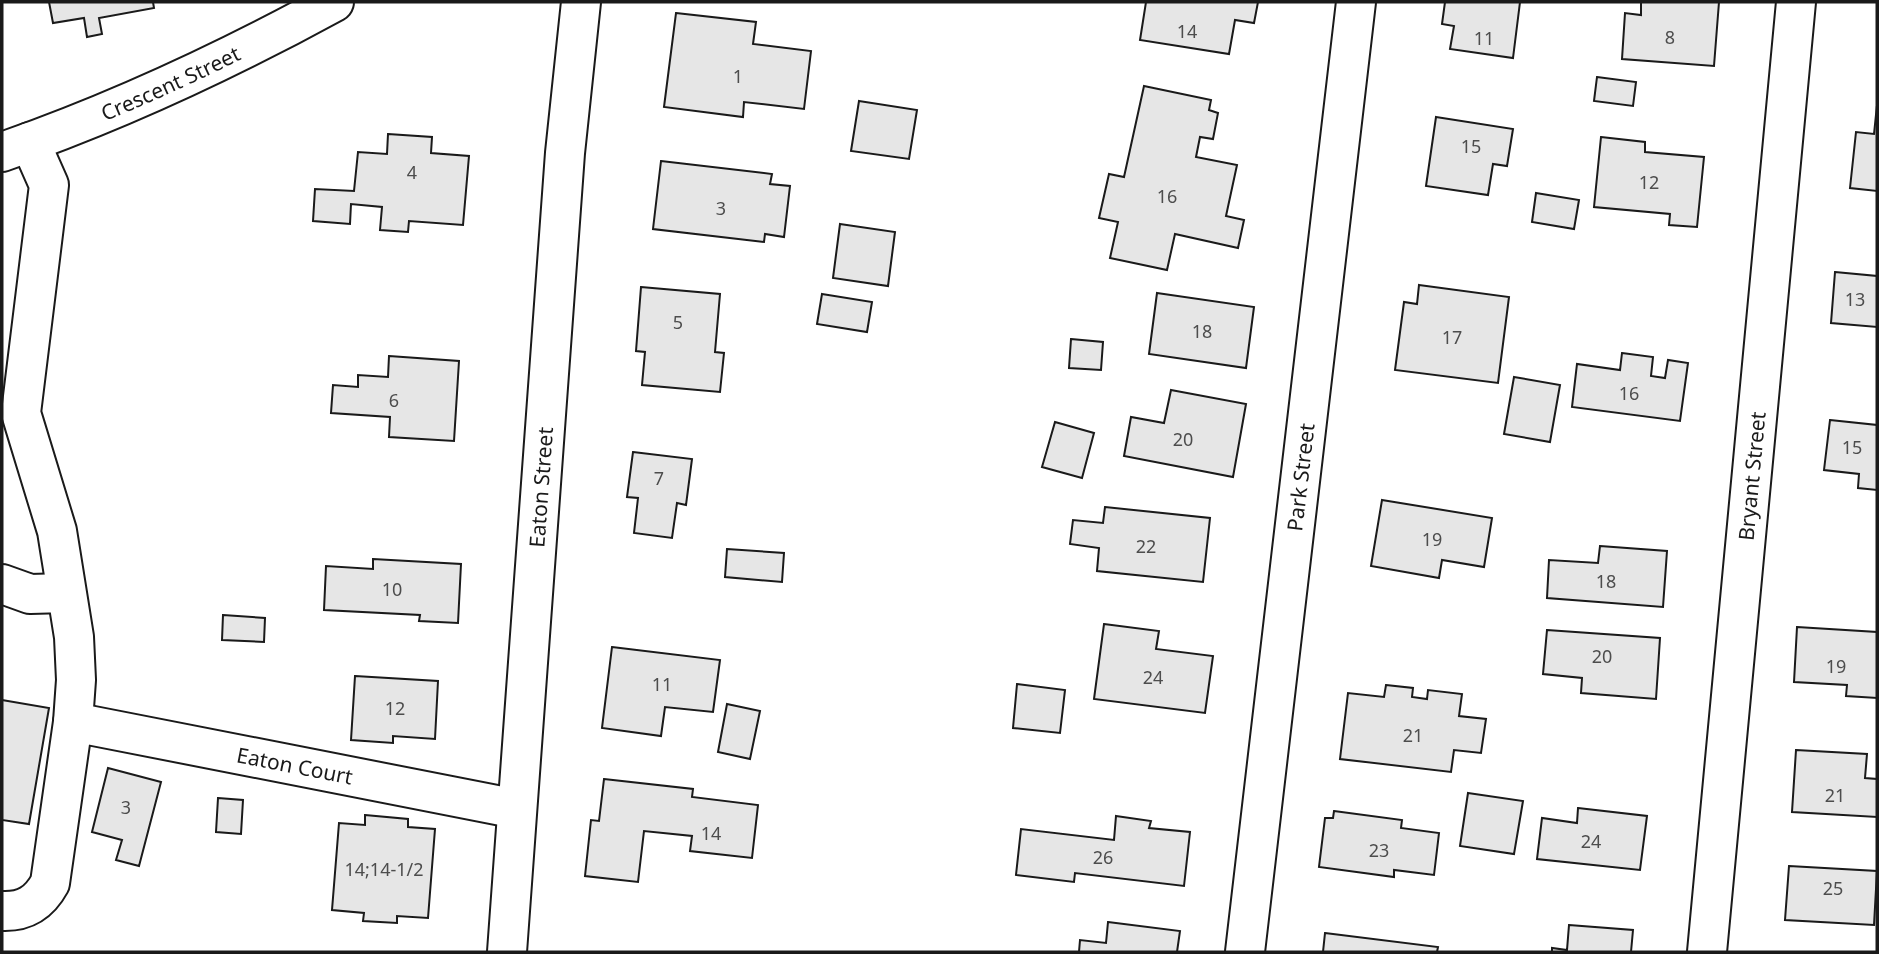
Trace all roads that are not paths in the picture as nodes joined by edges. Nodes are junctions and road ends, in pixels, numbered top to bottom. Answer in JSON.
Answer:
{"nodes":[{"id":1,"x":334,"y":2,"type":"edge"},
{"id":2,"x":1356,"y":2,"type":"edge"},
{"id":3,"x":1796,"y":2,"type":"edge"},
{"id":4,"x":572,"y":9,"type":"edge"},
{"id":5,"x":16,"y":147,"type":"edge"},
{"id":6,"x":21,"y":413,"type":"junction"},
{"id":7,"x":2,"y":453,"type":"edge"},
{"id":8,"x":2,"y":584,"type":"edge"},
{"id":9,"x":66,"y":593,"type":"junction"},
{"id":10,"x":73,"y":722,"type":"junction"},
{"id":11,"x":517,"y":809,"type":"junction"},
{"id":12,"x":2,"y":912,"type":"edge"},
{"id":13,"x":507,"y":952,"type":"edge"},
{"id":14,"x":1245,"y":952,"type":"edge"},
{"id":15,"x":1707,"y":952,"type":"edge"}],
"edges":[{"from":1,"to":5,"type":"street","name":"Crescent Street"},
{"from":2,"to":14,"type":"street","name":"Park Street"},
{"from":3,"to":15,"type":"street","name":"Bryant Street"},
{"from":4,"to":11,"type":"street","name":"Eaton Street"},
{"from":5,"to":6,"type":"street"},
{"from":6,"to":7,"type":"street"},
{"from":6,"to":9,"type":"street"},
{"from":8,"to":9,"type":"street"},
{"from":9,"to":10,"type":"street"},
{"from":10,"to":11,"type":"street","name":"Eaton Court"},
{"from":10,"to":12,"type":"street"},
{"from":11,"to":13,"type":"street","name":"Eaton Street"}]}
